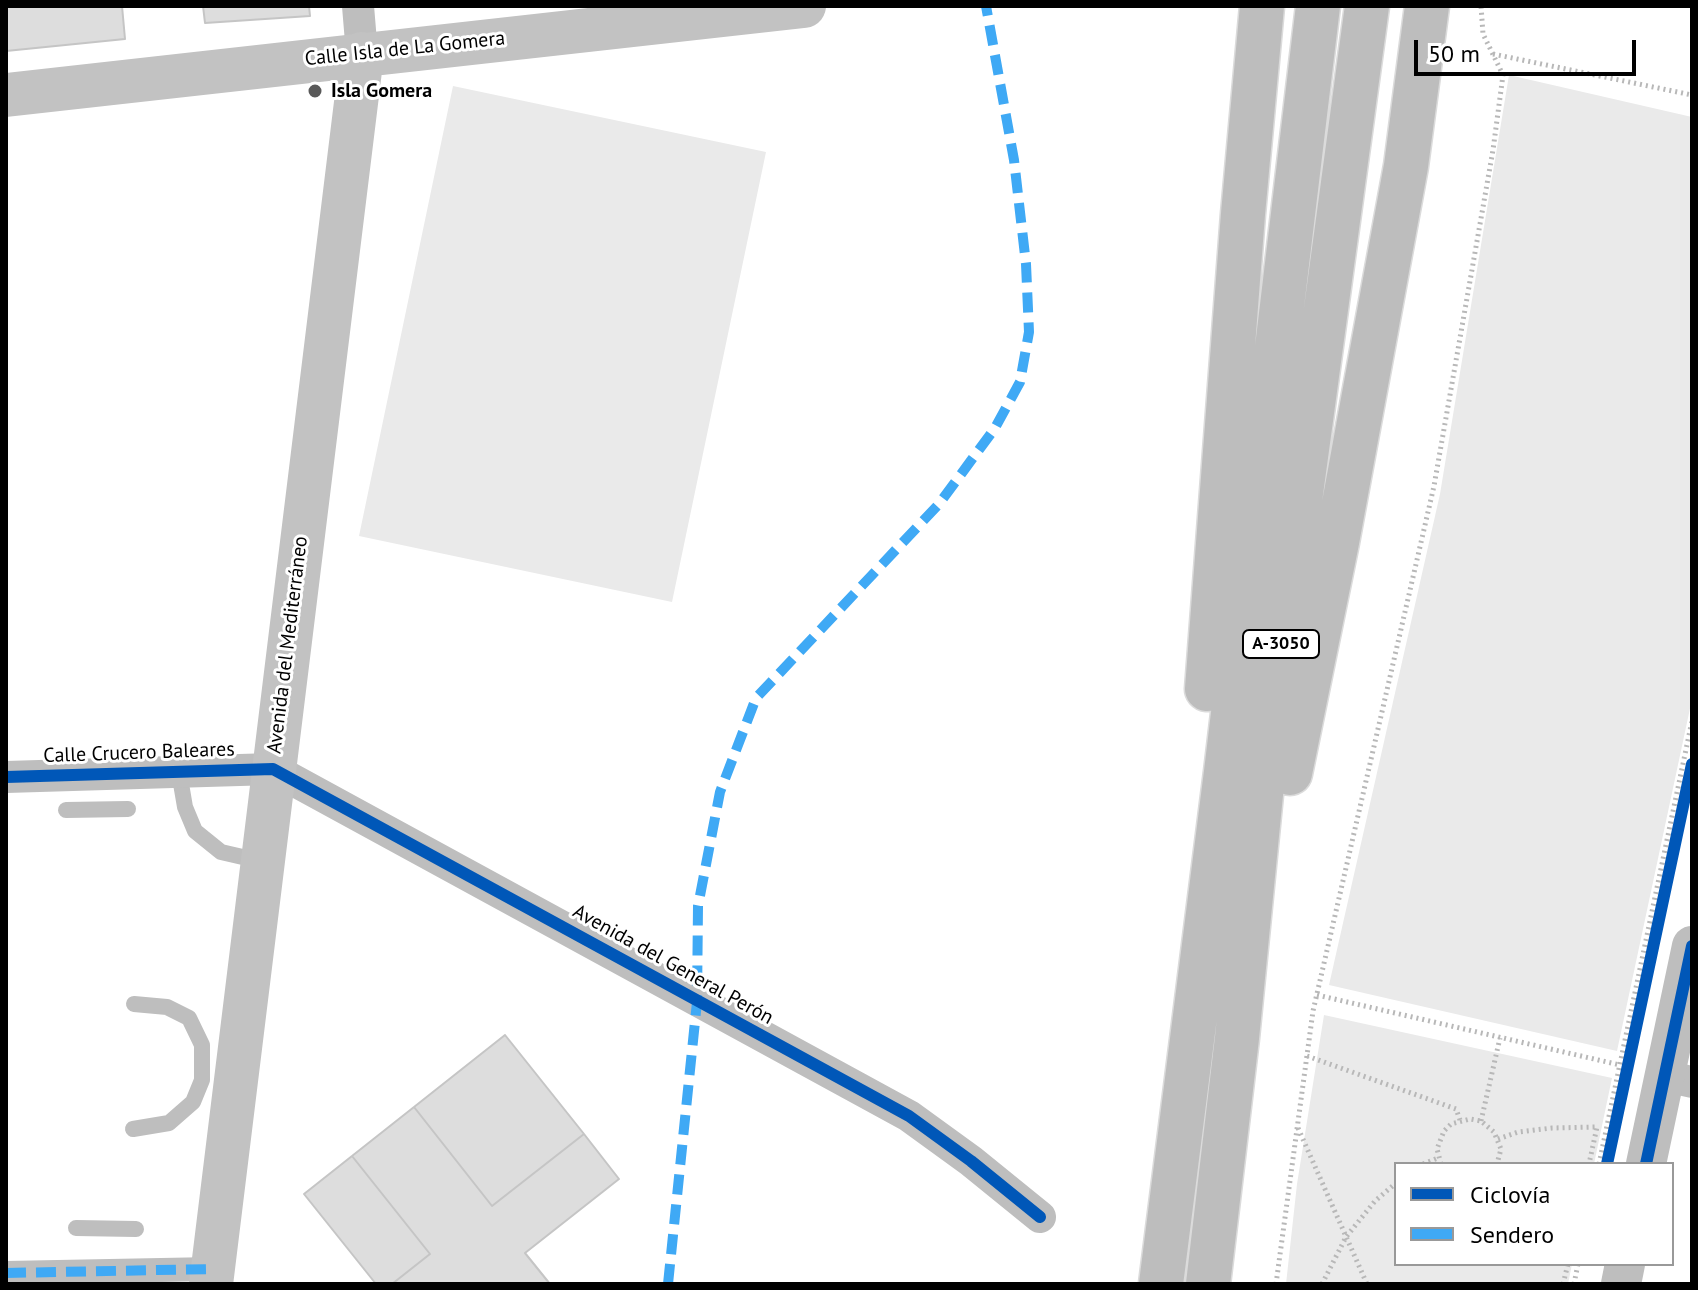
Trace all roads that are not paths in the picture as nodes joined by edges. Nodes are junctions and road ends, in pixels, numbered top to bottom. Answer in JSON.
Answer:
{"nodes":[{"id":1,"x":358,"y":6,"type":"edge"},
{"id":2,"x":804,"y":6,"type":"edge"},
{"id":3,"x":1262,"y":6,"type":"edge"},
{"id":4,"x":1318,"y":6,"type":"edge"},
{"id":5,"x":1367,"y":6,"type":"edge"},
{"id":6,"x":1427,"y":6,"type":"edge"},
{"id":7,"x":362,"y":54,"type":"junction"},
{"id":8,"x":6,"y":95,"type":"edge"},
{"id":9,"x":273,"y":769,"type":"junction"},
{"id":10,"x":179,"y":772,"type":"junction"},
{"id":11,"x":6,"y":777,"type":"edge"},
{"id":12,"x":128,"y":809,"type":"dead end"},
{"id":13,"x":66,"y":810,"type":"dead end"},
{"id":14,"x":262,"y":861,"type":"junction"},
{"id":15,"x":1692,"y":946,"type":"edge"},
{"id":16,"x":134,"y":1004,"type":"dead end"},
{"id":17,"x":1192,"y":1032,"type":"junction"},
{"id":18,"x":1237,"y":1038,"type":"junction"},
{"id":19,"x":1678,"y":1079,"type":"edge"},
{"id":20,"x":218,"y":1084,"type":"junction"},
{"id":21,"x":133,"y":1129,"type":"dead end"},
{"id":22,"x":1647,"y":1162,"type":"edge"},
{"id":23,"x":1040,"y":1217,"type":"dead end"},
{"id":24,"x":76,"y":1228,"type":"dead end"},
{"id":25,"x":136,"y":1229,"type":"dead end"},
{"id":26,"x":6,"y":1273,"type":"edge"},
{"id":27,"x":212,"y":1277,"type":"edge"},
{"id":28,"x":1161,"y":1284,"type":"edge"},
{"id":29,"x":1208,"y":1284,"type":"edge"}],
"edges":[{"from":1,"to":7,"type":"street"},
{"from":2,"to":7,"type":"main road","name":"Calle Isla de La Gomera"},
{"from":3,"to":17,"type":"highway"},
{"from":4,"to":17,"type":"highway","number":"A-3050"},
{"from":5,"to":18,"type":"highway","number":"A-3050"},
{"from":6,"to":18,"type":"highway"},
{"from":7,"to":8,"type":"main road","name":"Calle Isla de La Gomera"},
{"from":7,"to":9,"type":"main road","name":"Avenida del Mediterráneo"},
{"from":9,"to":10,"type":"street","name":"Calle Crucero Baleares"},
{"from":9,"to":14,"type":"main road","name":"Avenida del Mediterráneo"},
{"from":9,"to":23,"type":"street","name":"Avenida del General Perón"},
{"from":10,"to":11,"type":"street","name":"Calle Crucero Baleares"},
{"from":10,"to":14,"type":"lane"},
{"from":12,"to":13,"type":"lane"},
{"from":14,"to":20,"type":"main road","name":"Avenida del Mediterráneo"},
{"from":15,"to":19,"type":"street"},
{"from":16,"to":20,"type":"lane"},
{"from":17,"to":28,"type":"highway","number":"A-3050"},
{"from":18,"to":29,"type":"highway","number":"A-3050"},
{"from":19,"to":22,"type":"street"},
{"from":20,"to":21,"type":"lane"},
{"from":20,"to":27,"type":"main road","name":"Avenida del Mediterráneo"},
{"from":24,"to":25,"type":"lane"},
{"from":26,"to":27,"type":"street"}]}
